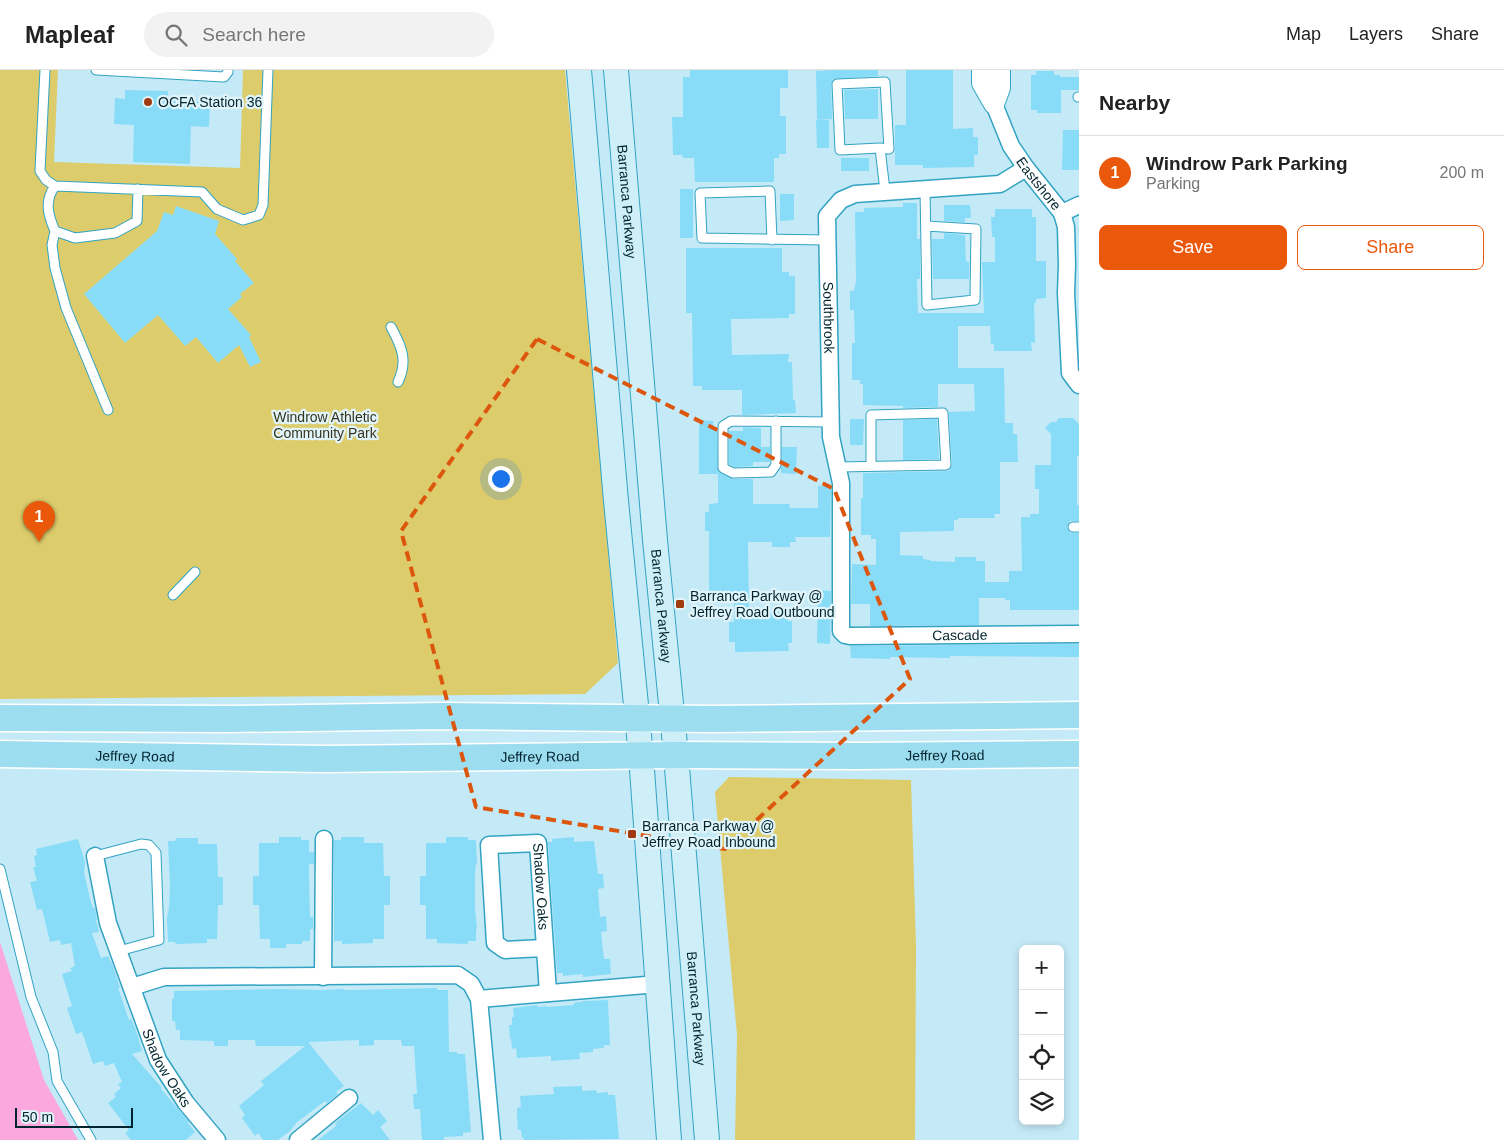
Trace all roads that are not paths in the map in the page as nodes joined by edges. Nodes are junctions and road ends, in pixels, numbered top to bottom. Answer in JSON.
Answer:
{"nodes":[{"id":1,"x":45,"y":70,"type":"edge"},
{"id":2,"x":96,"y":70,"type":"edge"},
{"id":3,"x":228,"y":70,"type":"edge"},
{"id":4,"x":268,"y":70,"type":"edge"},
{"id":5,"x":579,"y":70,"type":"edge"},
{"id":6,"x":616,"y":70,"type":"edge"},
{"id":7,"x":982,"y":70,"type":"edge"},
{"id":8,"x":1000,"y":70,"type":"edge"},
{"id":9,"x":994,"y":104,"type":"junction"},
{"id":10,"x":880,"y":148,"type":"junction"},
{"id":11,"x":1026,"y":168,"type":"junction"},
{"id":12,"x":55,"y":186,"type":"junction"},
{"id":13,"x":138,"y":189,"type":"junction"},
{"id":14,"x":925,"y":189,"type":"junction"},
{"id":15,"x":885,"y":192,"type":"junction"},
{"id":16,"x":1079,"y":204,"type":"edge"},
{"id":17,"x":1062,"y":213,"type":"junction"},
{"id":18,"x":926,"y":226,"type":"junction"},
{"id":19,"x":55,"y":231,"type":"junction"},
{"id":20,"x":772,"y":240,"type":"junction"},
{"id":21,"x":827,"y":240,"type":"junction"},
{"id":22,"x":391,"y":327,"type":"dead end"},
{"id":23,"x":398,"y":382,"type":"dead end"},
{"id":24,"x":1079,"y":386,"type":"edge"},
{"id":25,"x":108,"y":410,"type":"dead end"},
{"id":26,"x":776,"y":421,"type":"junction"},
{"id":27,"x":830,"y":422,"type":"junction"},
{"id":28,"x":871,"y":466,"type":"junction"},
{"id":29,"x":838,"y":467,"type":"junction"},
{"id":30,"x":195,"y":572,"type":"dead end"},
{"id":31,"x":174,"y":595,"type":"dead end"},
{"id":32,"x":841,"y":631,"type":"joint"},
{"id":33,"x":1079,"y":634,"type":"edge"},
{"id":34,"x":1079,"y":715,"type":"edge"},
{"id":35,"x":637,"y":717,"type":"junction"},
{"id":36,"x":0,"y":718,"type":"edge"},
{"id":37,"x":672,"y":718,"type":"junction"},
{"id":38,"x":0,"y":754,"type":"edge"},
{"id":39,"x":1079,"y":754,"type":"edge"},
{"id":40,"x":676,"y":755,"type":"junction"},
{"id":41,"x":641,"y":756,"type":"junction"},
{"id":42,"x":324,"y":839,"type":"dead end"},
{"id":43,"x":95,"y":856,"type":"joint"},
{"id":44,"x":0,"y":869,"type":"edge"},
{"id":45,"x":544,"y":948,"type":"junction"},
{"id":46,"x":119,"y":951,"type":"junction"},
{"id":47,"x":323,"y":976,"type":"junction"},
{"id":48,"x":658,"y":984,"type":"junction"},
{"id":49,"x":132,"y":987,"type":"junction"},
{"id":50,"x":548,"y":993,"type":"junction"},
{"id":51,"x":479,"y":999,"type":"junction"},
{"id":52,"x":349,"y":1098,"type":"dead end"},
{"id":53,"x":92,"y":1140,"type":"edge"},
{"id":54,"x":217,"y":1140,"type":"edge"},
{"id":55,"x":298,"y":1140,"type":"edge"},
{"id":56,"x":492,"y":1140,"type":"edge"},
{"id":57,"x":669,"y":1140,"type":"edge"},
{"id":58,"x":707,"y":1140,"type":"edge"}],
"edges":[{"from":1,"to":12,"type":"lane"},
{"from":2,"to":3,"type":"lane"},
{"from":4,"to":13,"type":"lane"},
{"from":5,"to":35,"type":"main road"},
{"from":6,"to":37,"type":"main road","name":"Barranca Parkway"},
{"from":7,"to":9,"type":"street","name":"Eastshore"},
{"from":8,"to":9,"type":"street"},
{"from":9,"to":11,"type":"street","name":"Eastshore"},
{"from":10,"to":10,"type":"lane"},
{"from":10,"to":15,"type":"lane"},
{"from":11,"to":14,"type":"street","name":"Southbrook"},
{"from":11,"to":17,"type":"street","name":"Eastshore"},
{"from":12,"to":13,"type":"lane"},
{"from":12,"to":19,"type":"lane"},
{"from":13,"to":19,"type":"lane"},
{"from":14,"to":15,"type":"street","name":"Southbrook"},
{"from":14,"to":18,"type":"lane"},
{"from":15,"to":21,"type":"street","name":"Southbrook"},
{"from":16,"to":17,"type":"street"},
{"from":17,"to":24,"type":"street","name":"Eastshore"},
{"from":18,"to":18,"type":"lane"},
{"from":19,"to":25,"type":"lane"},
{"from":20,"to":20,"type":"lane"},
{"from":20,"to":21,"type":"lane"},
{"from":21,"to":27,"type":"street","name":"Southbrook"},
{"from":22,"to":23,"type":"lane"},
{"from":26,"to":26,"type":"lane"},
{"from":26,"to":27,"type":"lane"},
{"from":27,"to":29,"type":"street","name":"Southbrook"},
{"from":28,"to":28,"type":"lane"},
{"from":28,"to":29,"type":"lane"},
{"from":29,"to":32,"type":"street","name":"Southbrook"},
{"from":30,"to":31,"type":"lane"},
{"from":32,"to":33,"type":"street","name":"Cascade"},
{"from":34,"to":37,"type":"main road"},
{"from":35,"to":36,"type":"main road"},
{"from":35,"to":37,"type":"main road"},
{"from":35,"to":41,"type":"main road"},
{"from":37,"to":40,"type":"main road","name":"Barranca Parkway"},
{"from":38,"to":41,"type":"main road","name":"Jeffrey Road"},
{"from":39,"to":40,"type":"main road","name":"Jeffrey Road"},
{"from":40,"to":41,"type":"main road","name":"Jeffrey Road"},
{"from":40,"to":58,"type":"main road","name":"Barranca Parkway"},
{"from":41,"to":48,"type":"main road"},
{"from":42,"to":47,"type":"street"},
{"from":43,"to":46,"type":"street","name":"Shadow Oaks"},
{"from":43,"to":46,"type":"lane"},
{"from":44,"to":53,"type":"lane"},
{"from":45,"to":45,"type":"street","name":"Shadow Oaks"},
{"from":45,"to":50,"type":"street","name":"Shadow Oaks"},
{"from":46,"to":49,"type":"street","name":"Shadow Oaks"},
{"from":47,"to":49,"type":"street"},
{"from":47,"to":51,"type":"street"},
{"from":48,"to":50,"type":"street"},
{"from":48,"to":57,"type":"main road"},
{"from":49,"to":54,"type":"street","name":"Shadow Oaks"},
{"from":50,"to":51,"type":"street"},
{"from":51,"to":56,"type":"street"},
{"from":52,"to":55,"type":"street"}]}
